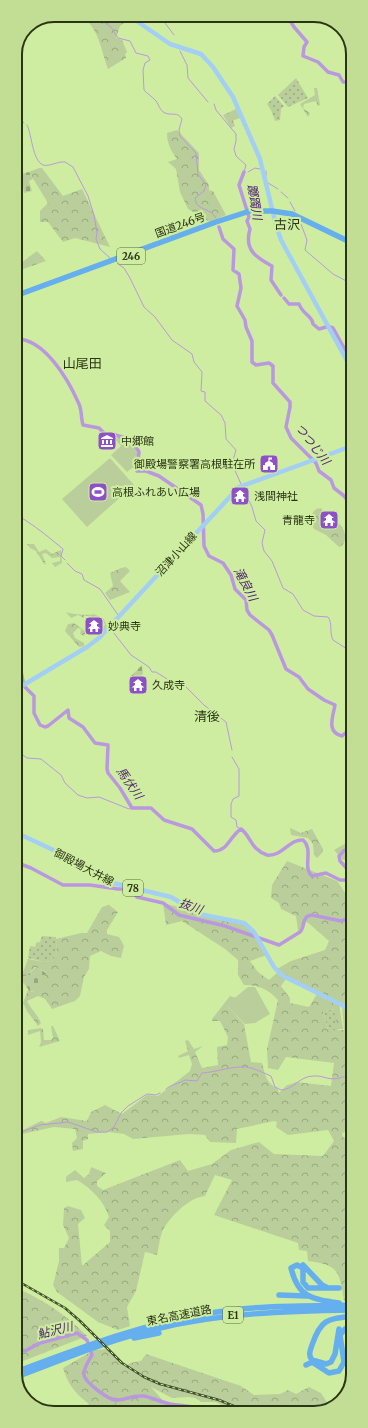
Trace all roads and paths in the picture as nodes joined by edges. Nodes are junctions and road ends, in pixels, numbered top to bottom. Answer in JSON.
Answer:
{"nodes":[{"id":1,"x":138,"y":22,"type":"edge"},
{"id":2,"x":273,"y":212,"type":"junction"},
{"id":3,"x":346,"y":241,"type":"edge"},
{"id":4,"x":22,"y":294,"type":"edge"},
{"id":5,"x":346,"y":359,"type":"edge"},
{"id":6,"x":346,"y":448,"type":"edge"},
{"id":7,"x":22,"y":686,"type":"edge"},
{"id":8,"x":22,"y":835,"type":"edge"},
{"id":9,"x":346,"y":1008,"type":"edge"},
{"id":10,"x":291,"y":1264,"type":"dead end"},
{"id":11,"x":279,"y":1295,"type":"dead end"},
{"id":12,"x":310,"y":1296,"type":"junction"},
{"id":13,"x":346,"y":1304,"type":"edge"},
{"id":14,"x":346,"y":1305,"type":"edge"},
{"id":15,"x":346,"y":1310,"type":"edge"},
{"id":16,"x":180,"y":1313,"type":"dead end"},
{"id":17,"x":346,"y":1317,"type":"edge"},
{"id":18,"x":122,"y":1333,"type":"junction"},
{"id":19,"x":159,"y":1334,"type":"dead end"},
{"id":20,"x":340,"y":1336,"type":"edge"},
{"id":21,"x":340,"y":1336,"type":"edge"},
{"id":22,"x":340,"y":1336,"type":"edge"},
{"id":23,"x":340,"y":1336,"type":"edge"},
{"id":24,"x":116,"y":1339,"type":"junction"},
{"id":25,"x":78,"y":1351,"type":"junction"},
{"id":26,"x":306,"y":1365,"type":"dead end"},
{"id":27,"x":22,"y":1370,"type":"edge"},
{"id":28,"x":22,"y":1374,"type":"edge"}],
"edges":[{"from":1,"to":2,"type":"main road"},
{"from":2,"to":3,"type":"highway","name":"国道246号","number":"246"},
{"from":2,"to":4,"type":"highway","name":"国道246号","number":"246"},
{"from":2,"to":5,"type":"main road"},
{"from":6,"to":7,"type":"main road","name":"沼津小山線"},
{"from":8,"to":9,"type":"main road","name":"御殿場大井線","number":"78"},
{"from":10,"to":12,"type":"highway"},
{"from":11,"to":12,"type":"highway"},
{"from":12,"to":13,"type":"highway"},
{"from":14,"to":18,"type":"highway","name":"東名高速道路","number":"E1"},
{"from":15,"to":24,"type":"highway","name":"東名高速道路","number":"E1"},
{"from":16,"to":18,"type":"highway"},
{"from":17,"to":20,"type":"highway"},
{"from":18,"to":24,"type":"highway","name":"東名高速道路","number":"E1"},
{"from":19,"to":24,"type":"highway"},
{"from":21,"to":22,"type":"highway"},
{"from":23,"to":26,"type":"highway"},
{"from":24,"to":25,"type":"highway","name":"東名高速道路","number":"E1"},
{"from":25,"to":27,"type":"highway","name":"東名高速道路","number":"E1"},
{"from":25,"to":28,"type":"highway","name":"東名高速道路","number":"E1"}]}
